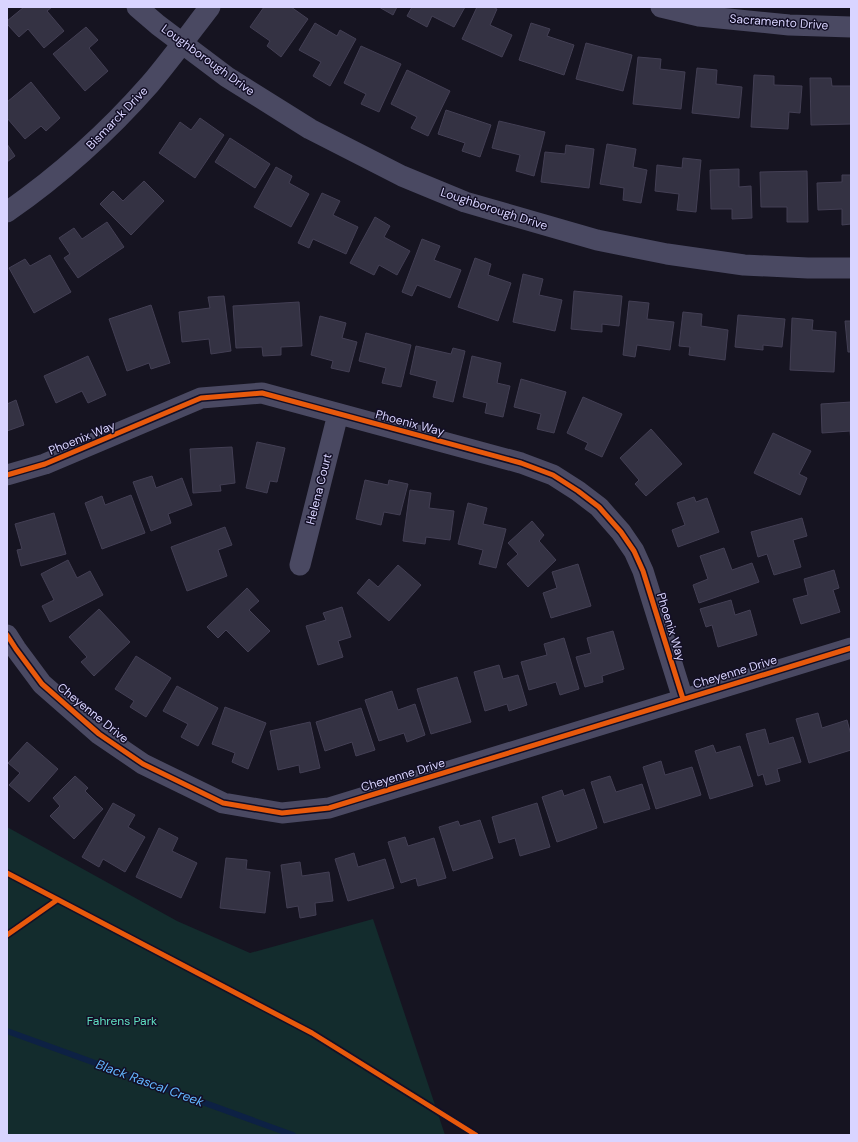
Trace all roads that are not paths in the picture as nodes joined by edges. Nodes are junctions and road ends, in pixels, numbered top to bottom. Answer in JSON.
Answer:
{"nodes":[{"id":1,"x":138,"y":7,"type":"edge"},
{"id":2,"x":210,"y":7,"type":"edge"},
{"id":3,"x":661,"y":7,"type":"edge"},
{"id":4,"x":851,"y":27,"type":"edge"},
{"id":5,"x":182,"y":43,"type":"junction"},
{"id":6,"x":7,"y":212,"type":"edge"},
{"id":7,"x":851,"y":268,"type":"edge"},
{"id":8,"x":338,"y":414,"type":"junction"},
{"id":9,"x":7,"y":475,"type":"edge"},
{"id":10,"x":300,"y":564,"type":"dead end"},
{"id":11,"x":7,"y":635,"type":"edge"},
{"id":12,"x":851,"y":648,"type":"edge"},
{"id":13,"x":683,"y":699,"type":"junction"}],
"edges":[{"from":1,"to":5,"type":"street","name":"Loughborough Drive"},
{"from":2,"to":5,"type":"street","name":"Bismarck Drive"},
{"from":3,"to":4,"type":"street","name":"Sacramento Drive"},
{"from":5,"to":6,"type":"street","name":"Bismarck Drive"},
{"from":5,"to":7,"type":"street","name":"Loughborough Drive"},
{"from":8,"to":9,"type":"street","name":"Phoenix Way"},
{"from":8,"to":10,"type":"street","name":"Helena Court"},
{"from":8,"to":13,"type":"street","name":"Phoenix Way"},
{"from":11,"to":13,"type":"street","name":"Cheyenne Drive"},
{"from":12,"to":13,"type":"street","name":"Cheyenne Drive"}]}
